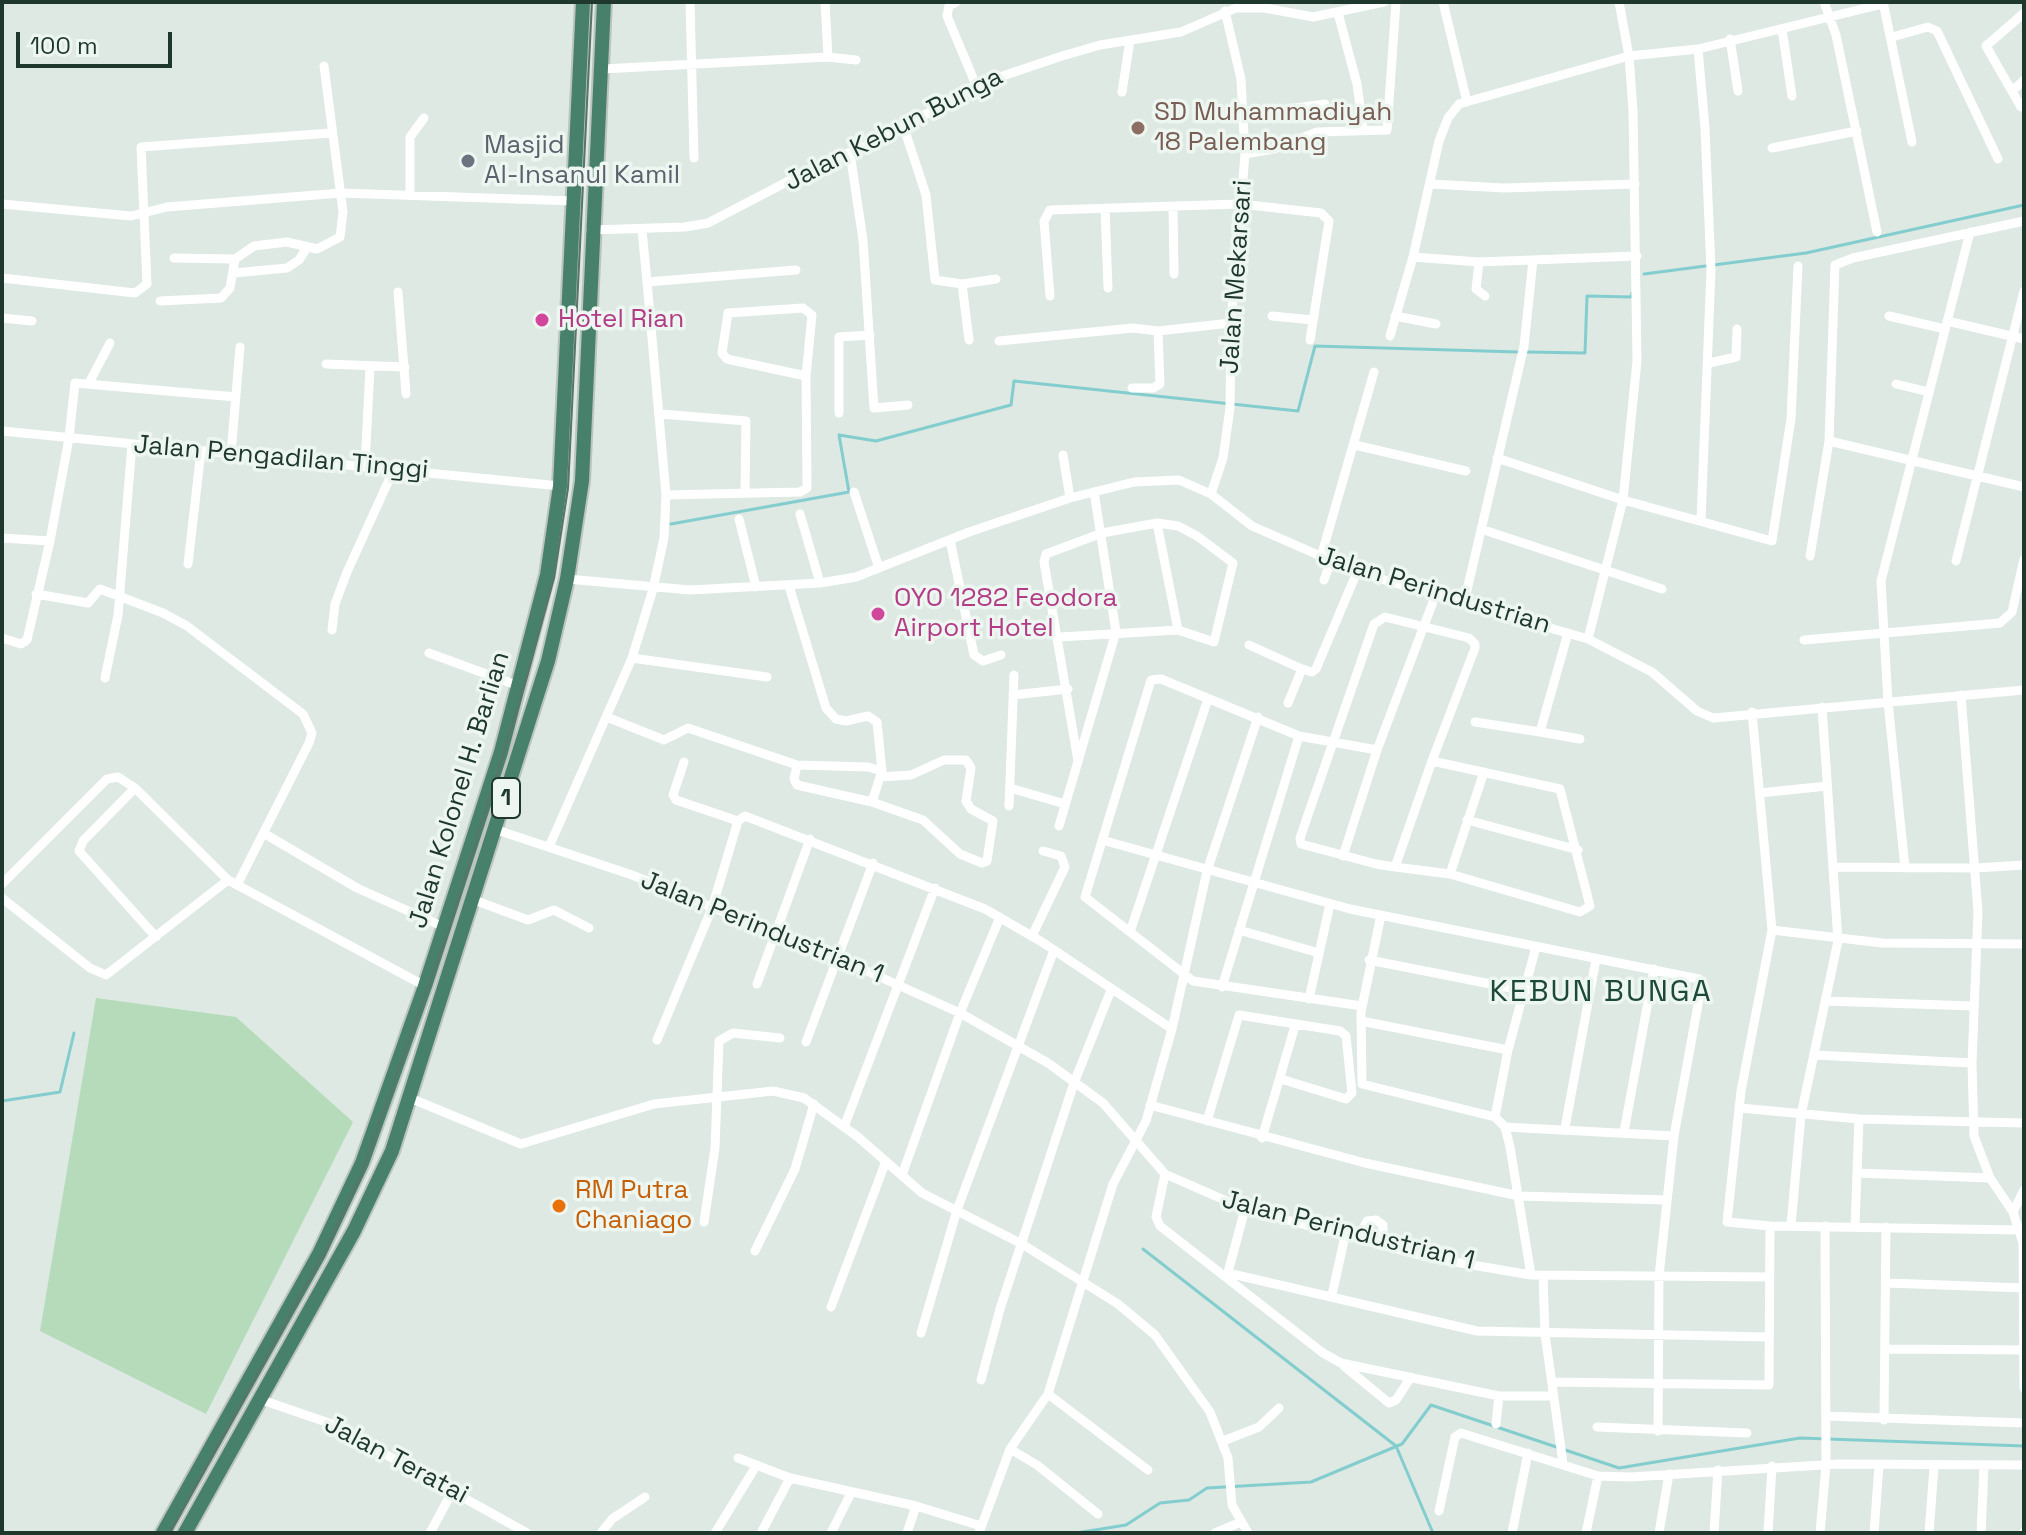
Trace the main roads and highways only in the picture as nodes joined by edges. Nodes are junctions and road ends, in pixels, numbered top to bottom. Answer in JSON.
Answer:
{"nodes":[{"id":1,"x":583,"y":2,"type":"edge"},
{"id":2,"x":604,"y":2,"type":"edge"},
{"id":3,"x":373,"y":1131,"type":"junction"},
{"id":4,"x":396,"y":1139,"type":"junction"},
{"id":5,"x":187,"y":1532,"type":"edge"},
{"id":6,"x":163,"y":1533,"type":"edge"}],
"edges":[{"from":1,"to":3,"type":"highway","name":"Jalan Kolonel H. Barlian","number":"1"},
{"from":2,"to":4,"type":"highway","number":"1"},
{"from":3,"to":4,"type":"highway"},
{"from":3,"to":6,"type":"highway","name":"Jalan Kolonel H. Barlian","number":"1"},
{"from":4,"to":5,"type":"highway","number":"1"}]}
